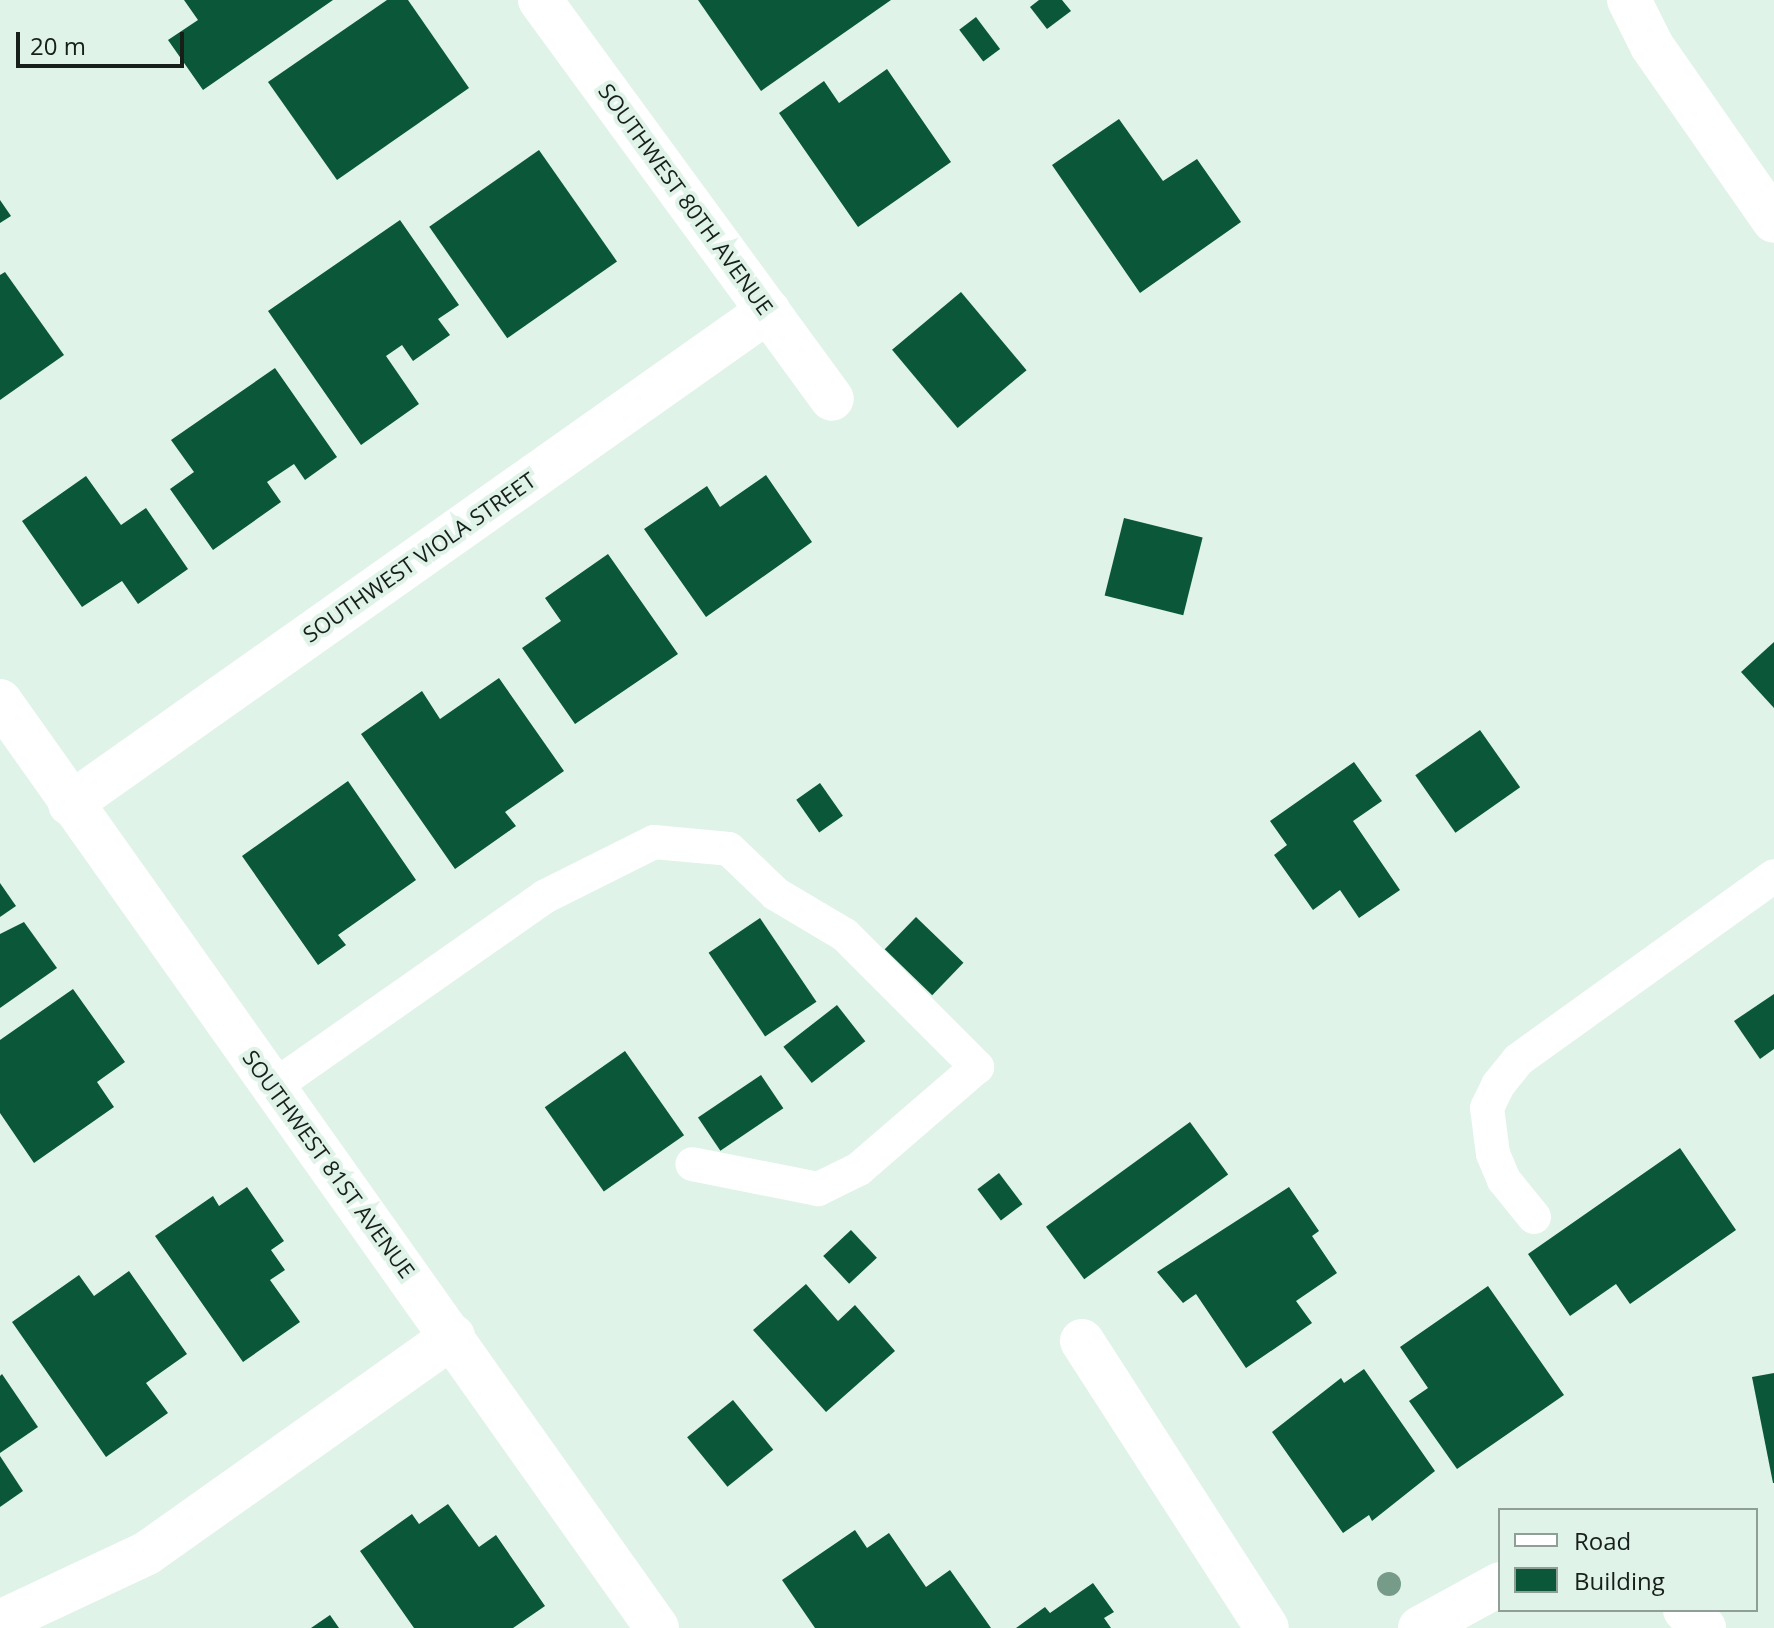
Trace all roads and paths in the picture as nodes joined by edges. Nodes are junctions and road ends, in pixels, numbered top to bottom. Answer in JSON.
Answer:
{"nodes":[{"id":1,"x":540,"y":0,"type":"edge"},
{"id":2,"x":1629,"y":0,"type":"edge"},
{"id":3,"x":1774,"y":221,"type":"edge"},
{"id":4,"x":768,"y":311,"type":"junction"},
{"id":5,"x":832,"y":399,"type":"dead end"},
{"id":6,"x":0,"y":701,"type":"edge"},
{"id":7,"x":70,"y":804,"type":"junction"},
{"id":8,"x":1774,"y":876,"type":"edge"},
{"id":9,"x":273,"y":1087,"type":"junction"},
{"id":10,"x":692,"y":1164,"type":"dead end"},
{"id":11,"x":1534,"y":1217,"type":"dead end"},
{"id":12,"x":453,"y":1336,"type":"junction"},
{"id":13,"x":1082,"y":1341,"type":"dead end"},
{"id":14,"x":1498,"y":1585,"type":"edge"},
{"id":15,"x":1687,"y":1612,"type":"edge"},
{"id":16,"x":0,"y":1622,"type":"edge"},
{"id":17,"x":657,"y":1628,"type":"edge"},
{"id":18,"x":1267,"y":1628,"type":"edge"},
{"id":19,"x":1420,"y":1628,"type":"edge"},
{"id":20,"x":1704,"y":1628,"type":"edge"}],
"edges":[{"from":1,"to":4,"type":"street","name":"SOUTHWEST 80TH AVENUE"},
{"from":2,"to":3,"type":"street"},
{"from":4,"to":5,"type":"street","name":"SOUTHWEST 80TH AVENUE"},
{"from":4,"to":7,"type":"street","name":"SOUTHWEST VIOLA STREET"},
{"from":6,"to":7,"type":"street","name":"SOUTHWEST 81ST AVENUE"},
{"from":7,"to":9,"type":"street","name":"SOUTHWEST 81ST AVENUE"},
{"from":8,"to":11,"type":"lane"},
{"from":9,"to":10,"type":"lane"},
{"from":9,"to":12,"type":"street","name":"SOUTHWEST 81ST AVENUE"},
{"from":12,"to":16,"type":"street"},
{"from":12,"to":17,"type":"street","name":"SOUTHWEST 81ST AVENUE"},
{"from":13,"to":18,"type":"street"},
{"from":14,"to":19,"type":"street"},
{"from":15,"to":20,"type":"street"}]}
